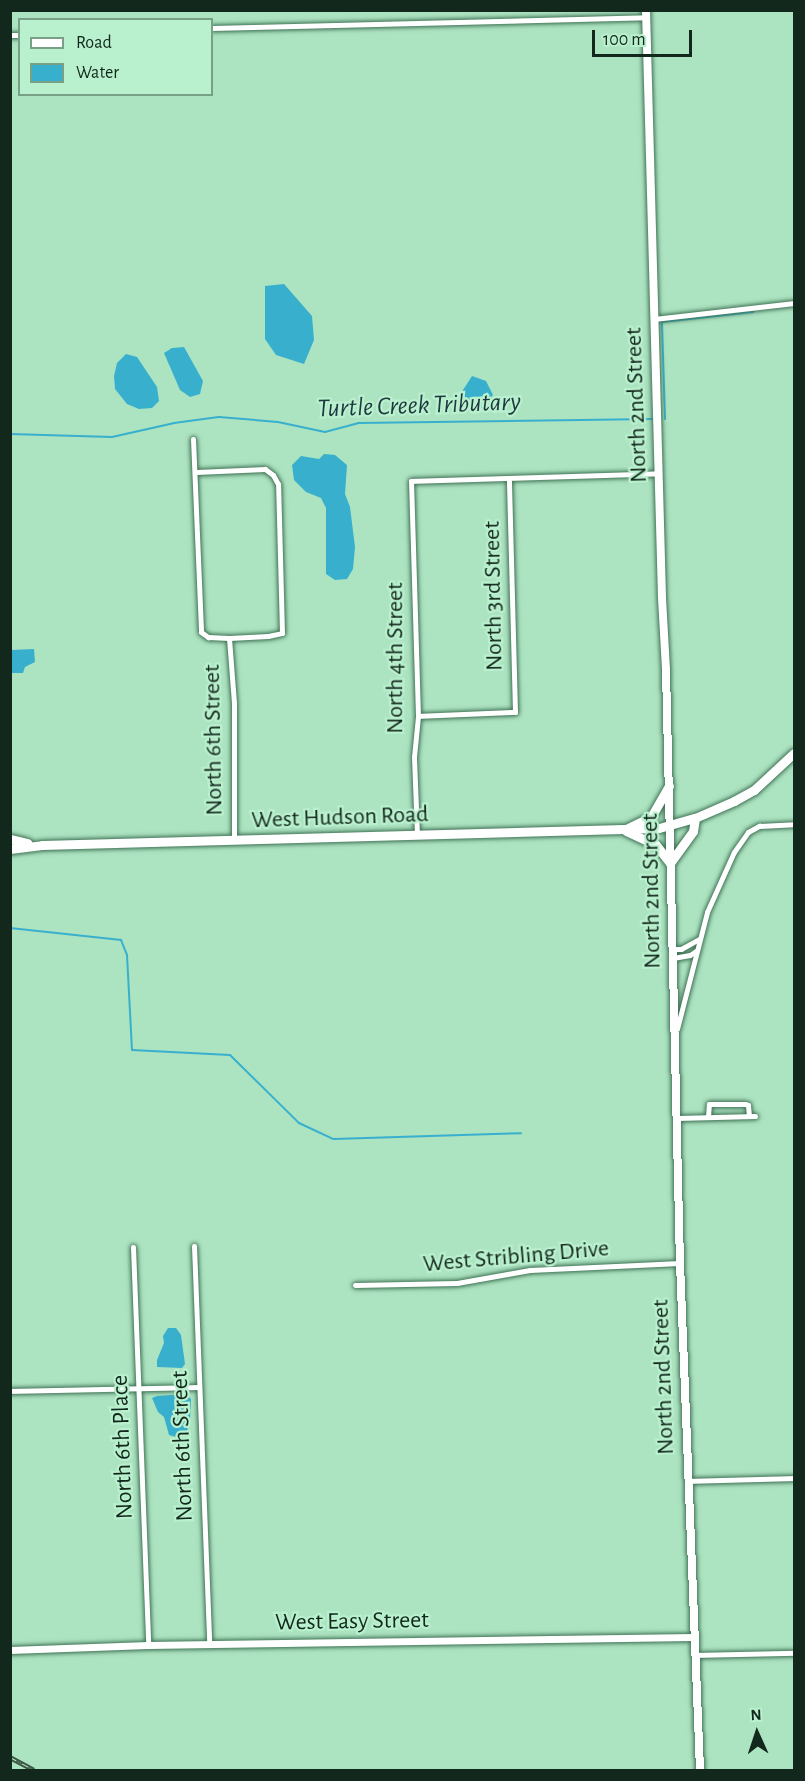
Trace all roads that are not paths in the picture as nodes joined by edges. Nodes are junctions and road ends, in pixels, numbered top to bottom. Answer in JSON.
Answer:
{"nodes":[{"id":1,"x":646,"y":14,"type":"edge"},
{"id":2,"x":213,"y":28,"type":"edge"},
{"id":3,"x":795,"y":303,"type":"edge"},
{"id":4,"x":654,"y":319,"type":"junction"},
{"id":5,"x":194,"y":439,"type":"dead end"},
{"id":6,"x":196,"y":472,"type":"junction"},
{"id":7,"x":659,"y":473,"type":"junction"},
{"id":8,"x":510,"y":478,"type":"junction"},
{"id":9,"x":229,"y":638,"type":"junction"},
{"id":10,"x":418,"y":716,"type":"junction"},
{"id":11,"x":795,"y":753,"type":"edge"},
{"id":12,"x":669,"y":786,"type":"junction"},
{"id":13,"x":695,"y":818,"type":"junction"},
{"id":14,"x":795,"y":824,"type":"edge"},
{"id":15,"x":670,"y":826,"type":"junction"},
{"id":16,"x":623,"y":830,"type":"junction"},
{"id":17,"x":417,"y":835,"type":"junction"},
{"id":18,"x":10,"y":839,"type":"edge"},
{"id":19,"x":234,"y":841,"type":"junction"},
{"id":20,"x":42,"y":846,"type":"junction"},
{"id":21,"x":10,"y":849,"type":"edge"},
{"id":22,"x":670,"y":863,"type":"junction"},
{"id":23,"x":699,"y":939,"type":"junction"},
{"id":24,"x":696,"y":951,"type":"junction"},
{"id":25,"x":673,"y":954,"type":"junction"},
{"id":26,"x":676,"y":1034,"type":"junction"},
{"id":27,"x":708,"y":1117,"type":"junction"},
{"id":28,"x":677,"y":1118,"type":"junction"},
{"id":29,"x":194,"y":1246,"type":"dead end"},
{"id":30,"x":133,"y":1248,"type":"dead end"},
{"id":31,"x":680,"y":1263,"type":"junction"},
{"id":32,"x":355,"y":1285,"type":"dead end"},
{"id":33,"x":138,"y":1387,"type":"junction"},
{"id":34,"x":198,"y":1387,"type":"junction"},
{"id":35,"x":10,"y":1391,"type":"edge"},
{"id":36,"x":795,"y":1478,"type":"edge"},
{"id":37,"x":687,"y":1481,"type":"junction"},
{"id":38,"x":694,"y":1637,"type":"junction"},
{"id":39,"x":209,"y":1644,"type":"junction"},
{"id":40,"x":148,"y":1645,"type":"junction"},
{"id":41,"x":10,"y":1650,"type":"edge"},
{"id":42,"x":795,"y":1653,"type":"edge"},
{"id":43,"x":695,"y":1655,"type":"junction"},
{"id":44,"x":700,"y":1770,"type":"edge"}],
"edges":[{"from":1,"to":2,"type":"street"},
{"from":1,"to":4,"type":"main road","name":"North 2nd Street"},
{"from":3,"to":4,"type":"street"},
{"from":4,"to":7,"type":"main road","name":"North 2nd Street"},
{"from":5,"to":6,"type":"street","name":"North 6th Street"},
{"from":6,"to":9,"type":"street","name":"North 6th Street"},
{"from":6,"to":9,"type":"street"},
{"from":7,"to":8,"type":"street"},
{"from":7,"to":12,"type":"main road","name":"North 2nd Street"},
{"from":8,"to":10,"type":"street","name":"North 3rd Street"},
{"from":8,"to":10,"type":"street","name":"North 4th Street"},
{"from":9,"to":19,"type":"street","name":"North 6th Street"},
{"from":10,"to":17,"type":"street","name":"North 4th Street"},
{"from":11,"to":13,"type":"highway","name":"West Hudson Road"},
{"from":12,"to":15,"type":"main road","name":"North 2nd Street"},
{"from":12,"to":16,"type":"highway"},
{"from":13,"to":15,"type":"highway","name":"West Hudson Road"},
{"from":13,"to":22,"type":"highway"},
{"from":14,"to":23,"type":"street"},
{"from":15,"to":16,"type":"highway","name":"West Hudson Road"},
{"from":15,"to":22,"type":"main road","name":"North 2nd Street"},
{"from":16,"to":17,"type":"highway","name":"West Hudson Road"},
{"from":16,"to":22,"type":"highway"},
{"from":17,"to":19,"type":"highway","name":"West Hudson Road"},
{"from":18,"to":20,"type":"highway"},
{"from":19,"to":20,"type":"highway","name":"West Hudson Road"},
{"from":20,"to":21,"type":"highway","name":"West Hudson Road"},
{"from":22,"to":25,"type":"main road","name":"North 2nd Street"},
{"from":23,"to":24,"type":"street"},
{"from":23,"to":25,"type":"street"},
{"from":24,"to":25,"type":"street"},
{"from":24,"to":26,"type":"street"},
{"from":25,"to":26,"type":"main road","name":"North 2nd Street"},
{"from":26,"to":28,"type":"main road","name":"North 2nd Street"},
{"from":27,"to":27,"type":"street"},
{"from":27,"to":28,"type":"street"},
{"from":28,"to":31,"type":"main road","name":"North 2nd Street"},
{"from":29,"to":34,"type":"street","name":"North 6th Street"},
{"from":30,"to":33,"type":"street","name":"North 6th Place"},
{"from":31,"to":32,"type":"street","name":"West Stribling Drive"},
{"from":31,"to":37,"type":"main road","name":"North 2nd Street"},
{"from":33,"to":34,"type":"street"},
{"from":33,"to":35,"type":"street"},
{"from":33,"to":40,"type":"street","name":"North 6th Place"},
{"from":34,"to":39,"type":"street","name":"North 6th Street"},
{"from":36,"to":37,"type":"street"},
{"from":37,"to":38,"type":"main road","name":"North 2nd Street"},
{"from":38,"to":39,"type":"street","name":"West Easy Street"},
{"from":38,"to":43,"type":"main road","name":"North 2nd Street"},
{"from":39,"to":40,"type":"street","name":"West Easy Street"},
{"from":40,"to":41,"type":"street","name":"West Easy Street"},
{"from":42,"to":43,"type":"street"},
{"from":43,"to":44,"type":"main road","name":"North 2nd Street"}]}
